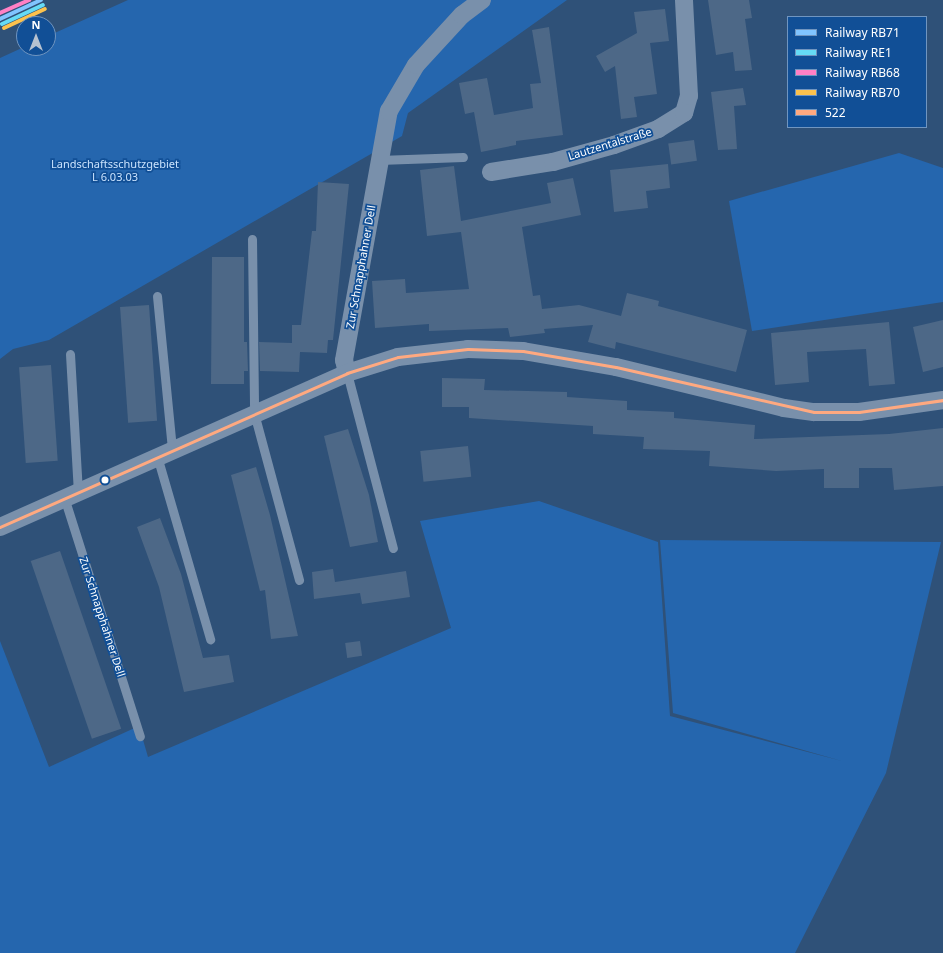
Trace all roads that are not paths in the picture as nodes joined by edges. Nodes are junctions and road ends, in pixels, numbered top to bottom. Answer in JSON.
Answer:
{"nodes":[{"id":1,"x":482,"y":0,"type":"edge"},
{"id":2,"x":684,"y":0,"type":"edge"},
{"id":3,"x":464,"y":157,"type":"dead end"},
{"id":4,"x":379,"y":160,"type":"junction"},
{"id":5,"x":491,"y":172,"type":"dead end"},
{"id":6,"x":252,"y":239,"type":"dead end"},
{"id":7,"x":157,"y":296,"type":"dead end"},
{"id":8,"x":70,"y":354,"type":"dead end"},
{"id":9,"x":347,"y":373,"type":"junction"},
{"id":10,"x":943,"y":400,"type":"edge"},
{"id":11,"x":254,"y":413,"type":"junction"},
{"id":12,"x":164,"y":453,"type":"junction"},
{"id":13,"x":71,"y":494,"type":"junction"},
{"id":14,"x":0,"y":527,"type":"edge"},
{"id":15,"x":393,"y":548,"type":"dead end"},
{"id":16,"x":299,"y":580,"type":"dead end"},
{"id":17,"x":210,"y":639,"type":"dead end"},
{"id":18,"x":140,"y":736,"type":"dead end"}],
"edges":[{"from":1,"to":4,"type":"street"},
{"from":2,"to":5,"type":"street","name":"Lautzentalstraße"},
{"from":3,"to":4,"type":"lane"},
{"from":4,"to":9,"type":"street","name":"Zur Schnapphahner Dell"},
{"from":6,"to":11,"type":"lane"},
{"from":7,"to":12,"type":"lane"},
{"from":8,"to":13,"type":"lane","name":"Zur Schnapphahner Dell"},
{"from":9,"to":10,"type":"street"},
{"from":9,"to":11,"type":"street"},
{"from":9,"to":15,"type":"lane","name":"Zur Schnapphahner Dell"},
{"from":11,"to":12,"type":"street"},
{"from":11,"to":16,"type":"lane"},
{"from":12,"to":13,"type":"street"},
{"from":12,"to":17,"type":"lane"},
{"from":13,"to":14,"type":"street"},
{"from":13,"to":18,"type":"lane","name":"Zur Schnapphahner Dell"}]}
